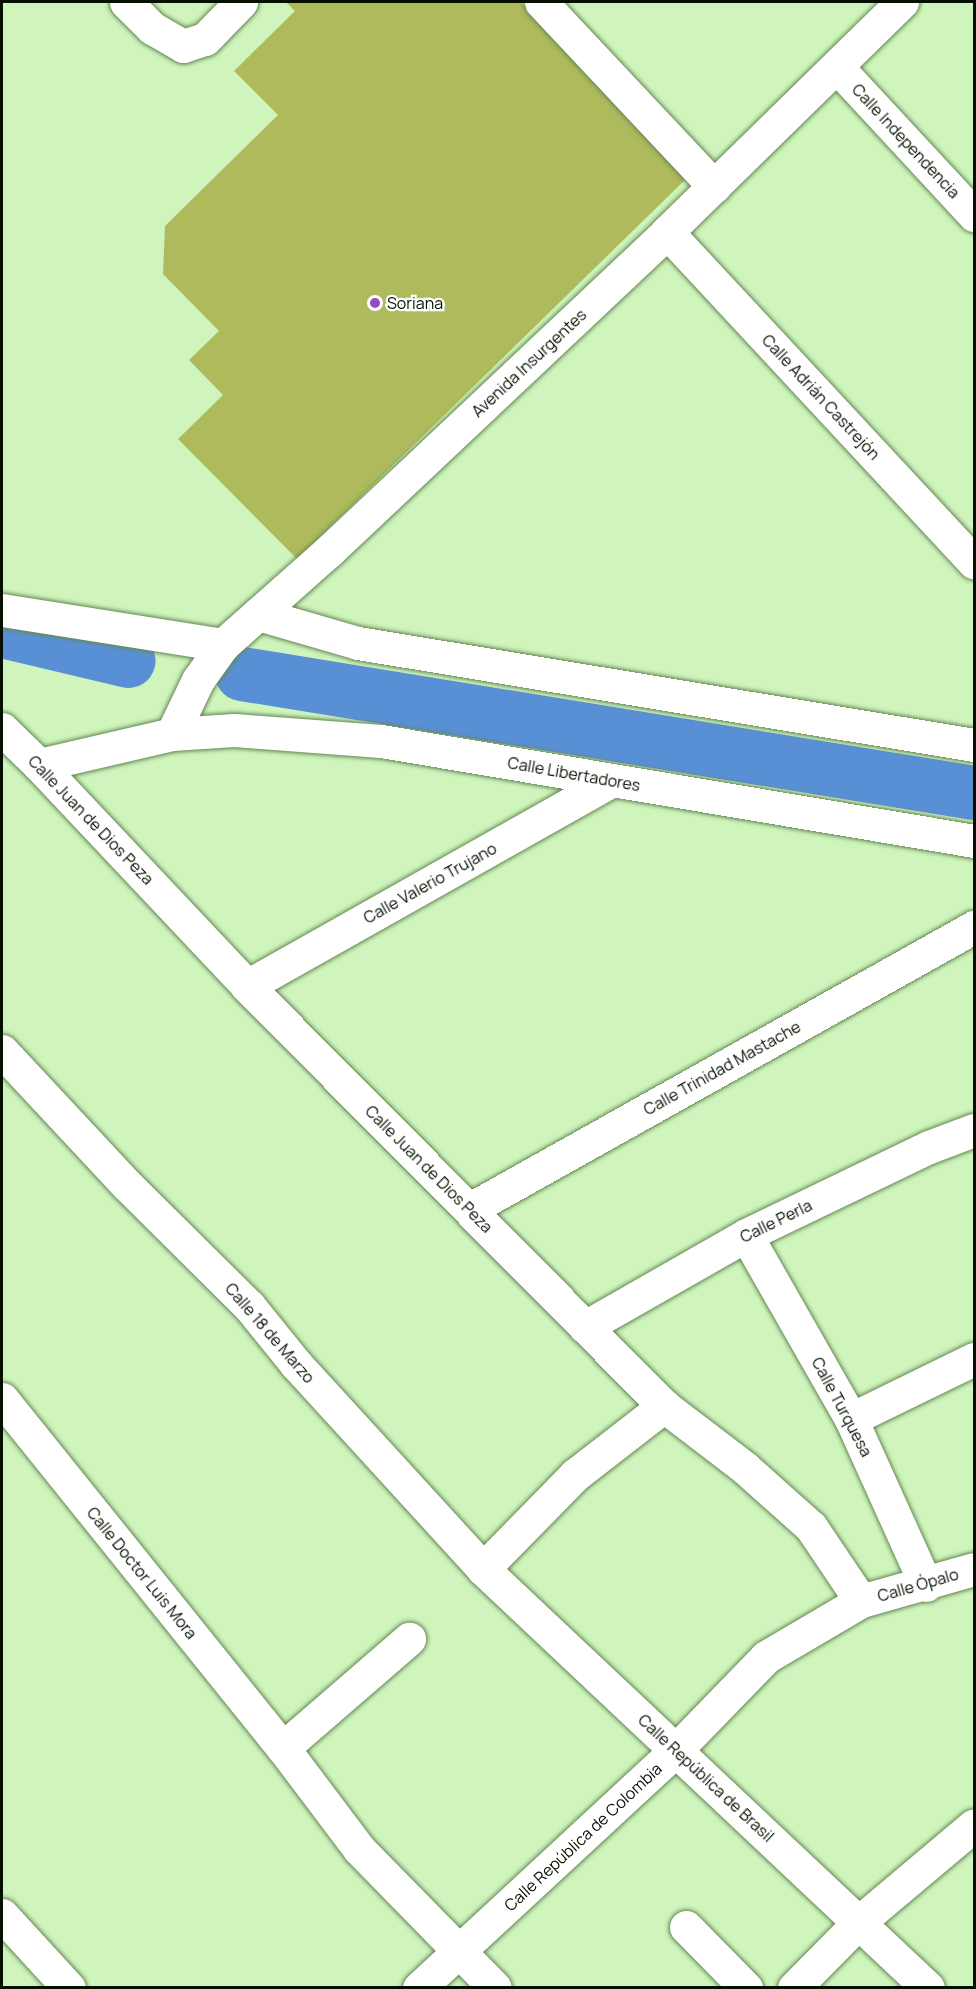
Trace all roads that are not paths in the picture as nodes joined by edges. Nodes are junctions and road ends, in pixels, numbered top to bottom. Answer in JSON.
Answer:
{"nodes":[{"id":1,"x":126,"y":2,"type":"edge"},
{"id":2,"x":241,"y":2,"type":"edge"},
{"id":3,"x":541,"y":2,"type":"edge"},
{"id":4,"x":902,"y":2,"type":"edge"},
{"id":5,"x":837,"y":67,"type":"junction"},
{"id":6,"x":714,"y":186,"type":"junction"},
{"id":7,"x":975,"y":215,"type":"edge"},
{"id":8,"x":667,"y":232,"type":"junction"},
{"id":9,"x":975,"y":562,"type":"edge"},
{"id":10,"x":2,"y":610,"type":"edge"},
{"id":11,"x":258,"y":614,"type":"junction"},
{"id":12,"x":223,"y":645,"type":"junction"},
{"id":13,"x":2,"y":729,"type":"edge"},
{"id":14,"x":172,"y":734,"type":"junction"},
{"id":15,"x":975,"y":745,"type":"edge"},
{"id":16,"x":39,"y":765,"type":"junction"},
{"id":17,"x":612,"y":780,"type":"junction"},
{"id":18,"x":975,"y":841,"type":"edge"},
{"id":19,"x":975,"y":927,"type":"edge"},
{"id":20,"x":247,"y":986,"type":"junction"},
{"id":21,"x":2,"y":1051,"type":"edge"},
{"id":22,"x":975,"y":1130,"type":"edge"},
{"id":23,"x":470,"y":1209,"type":"junction"},
{"id":24,"x":746,"y":1235,"type":"junction"},
{"id":25,"x":585,"y":1327,"type":"junction"},
{"id":26,"x":975,"y":1359,"type":"edge"},
{"id":27,"x":2,"y":1399,"type":"edge"},
{"id":28,"x":664,"y":1406,"type":"junction"},
{"id":29,"x":851,"y":1419,"type":"junction"},
{"id":30,"x":483,"y":1569,"type":"junction"},
{"id":31,"x":975,"y":1569,"type":"edge"},
{"id":32,"x":926,"y":1585,"type":"junction"},
{"id":33,"x":861,"y":1601,"type":"junction"},
{"id":34,"x":409,"y":1639,"type":"dead end"},
{"id":35,"x":283,"y":1748,"type":"junction"},
{"id":36,"x":676,"y":1750,"type":"junction"},
{"id":37,"x":975,"y":1826,"type":"edge"},
{"id":38,"x":2,"y":1915,"type":"edge"},
{"id":39,"x":859,"y":1922,"type":"junction"},
{"id":40,"x":686,"y":1928,"type":"dead end"},
{"id":41,"x":461,"y":1951,"type":"junction"},
{"id":42,"x":69,"y":1988,"type":"edge"},
{"id":43,"x":419,"y":1988,"type":"edge"},
{"id":44,"x":495,"y":1988,"type":"edge"},
{"id":45,"x":746,"y":1988,"type":"edge"},
{"id":46,"x":794,"y":1988,"type":"edge"},
{"id":47,"x":928,"y":1988,"type":"edge"}],
"edges":[{"from":1,"to":2,"type":"street"},
{"from":3,"to":6,"type":"street"},
{"from":4,"to":5,"type":"street","name":"Avenida Insurgentes"},
{"from":5,"to":6,"type":"street","name":"Avenida Insurgentes"},
{"from":5,"to":7,"type":"street","name":"Calle Independencia"},
{"from":6,"to":8,"type":"street","name":"Avenida Insurgentes"},
{"from":8,"to":9,"type":"street","name":"Calle Adrián Castrejón"},
{"from":8,"to":11,"type":"street","name":"Avenida Insurgentes"},
{"from":10,"to":12,"type":"street"},
{"from":11,"to":12,"type":"street","name":"Avenida Insurgentes"},
{"from":11,"to":15,"type":"street"},
{"from":12,"to":14,"type":"street","name":"Avenida Insurgentes"},
{"from":13,"to":16,"type":"street","name":"Calle Juan de Dios Peza"},
{"from":14,"to":16,"type":"street","name":"Calle Libertadores"},
{"from":14,"to":17,"type":"street","name":"Calle Libertadores"},
{"from":16,"to":20,"type":"street","name":"Calle Juan de Dios Peza"},
{"from":17,"to":18,"type":"street","name":"Calle Libertadores"},
{"from":17,"to":20,"type":"street","name":"Calle Valerio Trujano"},
{"from":19,"to":23,"type":"street","name":"Calle Trinidad Mastache"},
{"from":20,"to":23,"type":"street","name":"Calle Juan de Dios Peza"},
{"from":21,"to":30,"type":"street","name":"Calle 18 de Marzo"},
{"from":22,"to":24,"type":"street","name":"Calle Perla"},
{"from":23,"to":25,"type":"street","name":"Calle Juan de Dios Peza"},
{"from":24,"to":25,"type":"street","name":"Calle Perla"},
{"from":24,"to":29,"type":"street","name":"Calle Turquesa"},
{"from":25,"to":28,"type":"street","name":"Calle Juan de Dios Peza"},
{"from":26,"to":29,"type":"street"},
{"from":27,"to":35,"type":"street","name":"Calle Doctor Luis Mora"},
{"from":28,"to":30,"type":"street"},
{"from":28,"to":33,"type":"street","name":"Calle Juan de Dios Peza"},
{"from":29,"to":32,"type":"street","name":"Calle Turquesa"},
{"from":30,"to":36,"type":"street","name":"Calle República de Brasil"},
{"from":31,"to":32,"type":"street","name":"Calle Ópalo"},
{"from":32,"to":33,"type":"street","name":"Calle Ópalo"},
{"from":33,"to":36,"type":"street","name":"Calle República de Colombia"},
{"from":34,"to":35,"type":"street"},
{"from":35,"to":41,"type":"street","name":"Calle Doctor Luis Mora"},
{"from":36,"to":39,"type":"street","name":"Calle República de Brasil"},
{"from":36,"to":41,"type":"street","name":"Calle República de Colombia"},
{"from":37,"to":39,"type":"street"},
{"from":38,"to":42,"type":"street"},
{"from":39,"to":46,"type":"street"},
{"from":39,"to":47,"type":"street","name":"Calle República de Brasil"},
{"from":40,"to":45,"type":"street"},
{"from":41,"to":43,"type":"street","name":"Calle República de Colombia"},
{"from":41,"to":44,"type":"street","name":"Calle Doctor Luis Mora"}]}
